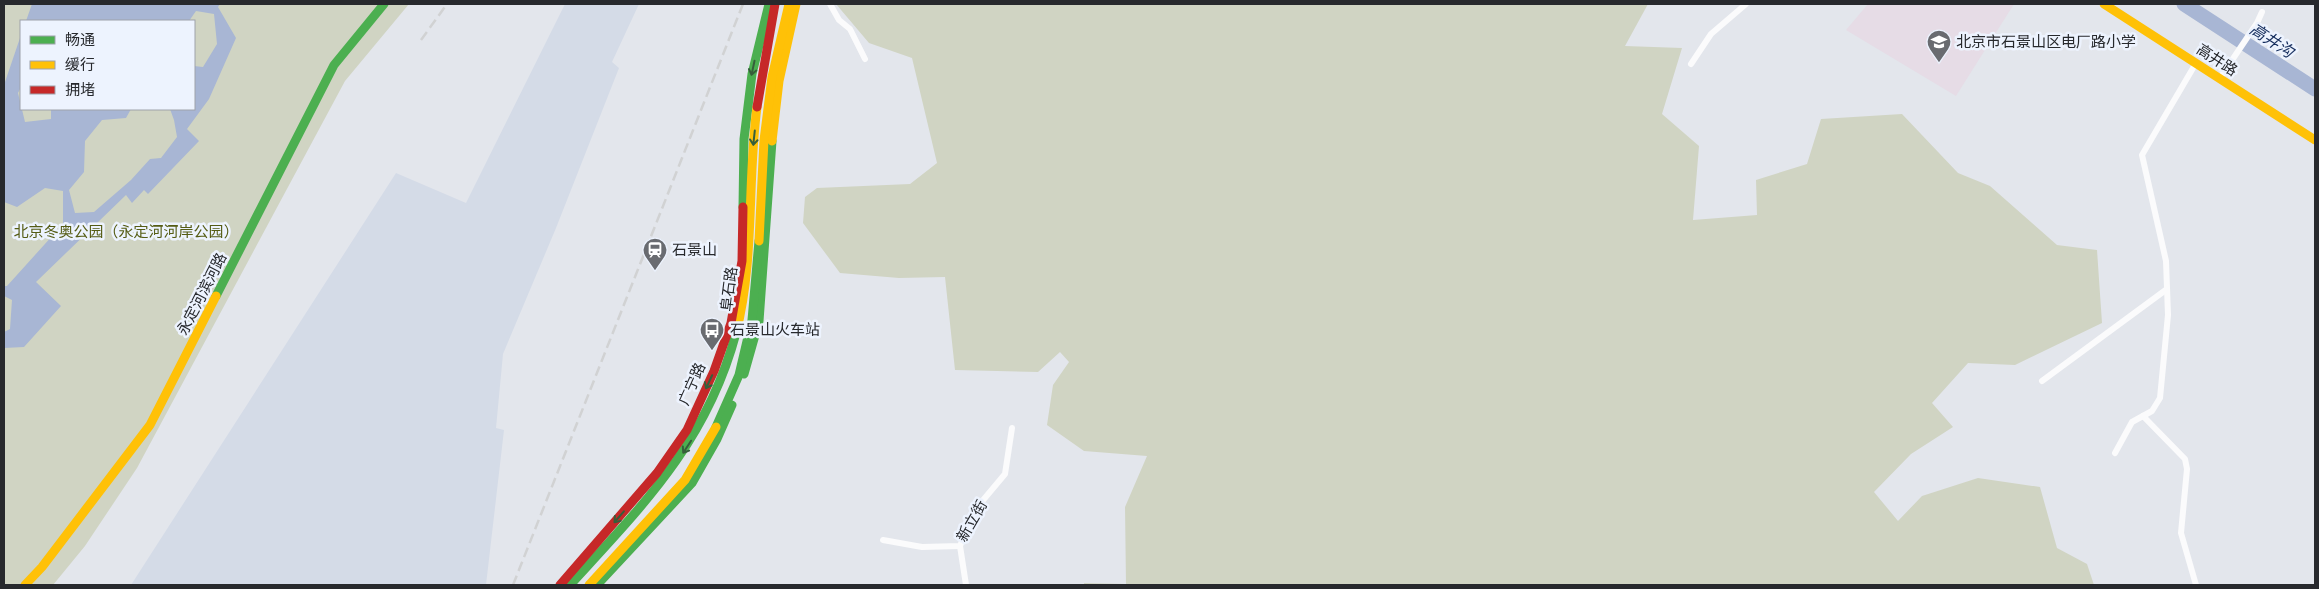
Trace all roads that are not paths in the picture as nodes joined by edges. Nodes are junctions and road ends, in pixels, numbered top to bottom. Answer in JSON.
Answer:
{"nodes":[{"id":1,"x":384,"y":4,"type":"edge"},
{"id":2,"x":769,"y":4,"type":"edge"},
{"id":3,"x":774,"y":4,"type":"edge"},
{"id":4,"x":789,"y":4,"type":"edge"},
{"id":5,"x":796,"y":4,"type":"edge"},
{"id":6,"x":830,"y":4,"type":"edge"},
{"id":7,"x":1746,"y":4,"type":"edge"},
{"id":8,"x":2104,"y":4,"type":"edge"},
{"id":9,"x":2262,"y":12,"type":"dead end"},
{"id":10,"x":865,"y":59,"type":"dead end"},
{"id":11,"x":2196,"y":63,"type":"junction"},
{"id":12,"x":1691,"y":64,"type":"dead end"},
{"id":13,"x":2220,"y":78,"type":"junction"},
{"id":14,"x":2315,"y":140,"type":"edge"},
{"id":15,"x":2167,"y":290,"type":"junction"},
{"id":16,"x":2042,"y":381,"type":"dead end"},
{"id":17,"x":2144,"y":416,"type":"junction"},
{"id":18,"x":1012,"y":428,"type":"dead end"},
{"id":19,"x":2115,"y":453,"type":"dead end"},
{"id":20,"x":883,"y":540,"type":"dead end"},
{"id":21,"x":960,"y":546,"type":"junction"},
{"id":22,"x":25,"y":585,"type":"edge"},
{"id":23,"x":560,"y":585,"type":"edge"},
{"id":24,"x":570,"y":585,"type":"edge"},
{"id":25,"x":589,"y":585,"type":"edge"},
{"id":26,"x":597,"y":585,"type":"edge"},
{"id":27,"x":966,"y":585,"type":"edge"},
{"id":28,"x":2196,"y":585,"type":"edge"}],
"edges":[{"from":1,"to":22,"type":"main road","name":"永定河滨河路"},
{"from":2,"to":23,"type":"main road","name":"广宁路","one_way":true},
{"from":3,"to":24,"type":"main road","name":"阜石路","one_way":true},
{"from":4,"to":25,"type":"main road","name":"阜石路"},
{"from":5,"to":26,"type":"main road"},
{"from":6,"to":10,"type":"street"},
{"from":7,"to":12,"type":"street"},
{"from":8,"to":11,"type":"main road","name":"高井路"},
{"from":9,"to":13,"type":"street"},
{"from":11,"to":13,"type":"main road","name":"高井路"},
{"from":11,"to":15,"type":"street"},
{"from":13,"to":14,"type":"main road","name":"高井路"},
{"from":15,"to":16,"type":"street"},
{"from":15,"to":17,"type":"street"},
{"from":17,"to":19,"type":"street"},
{"from":17,"to":28,"type":"street"},
{"from":18,"to":21,"type":"street","name":"新立街"},
{"from":20,"to":21,"type":"street","name":"新立街"},
{"from":21,"to":27,"type":"street"}]}
